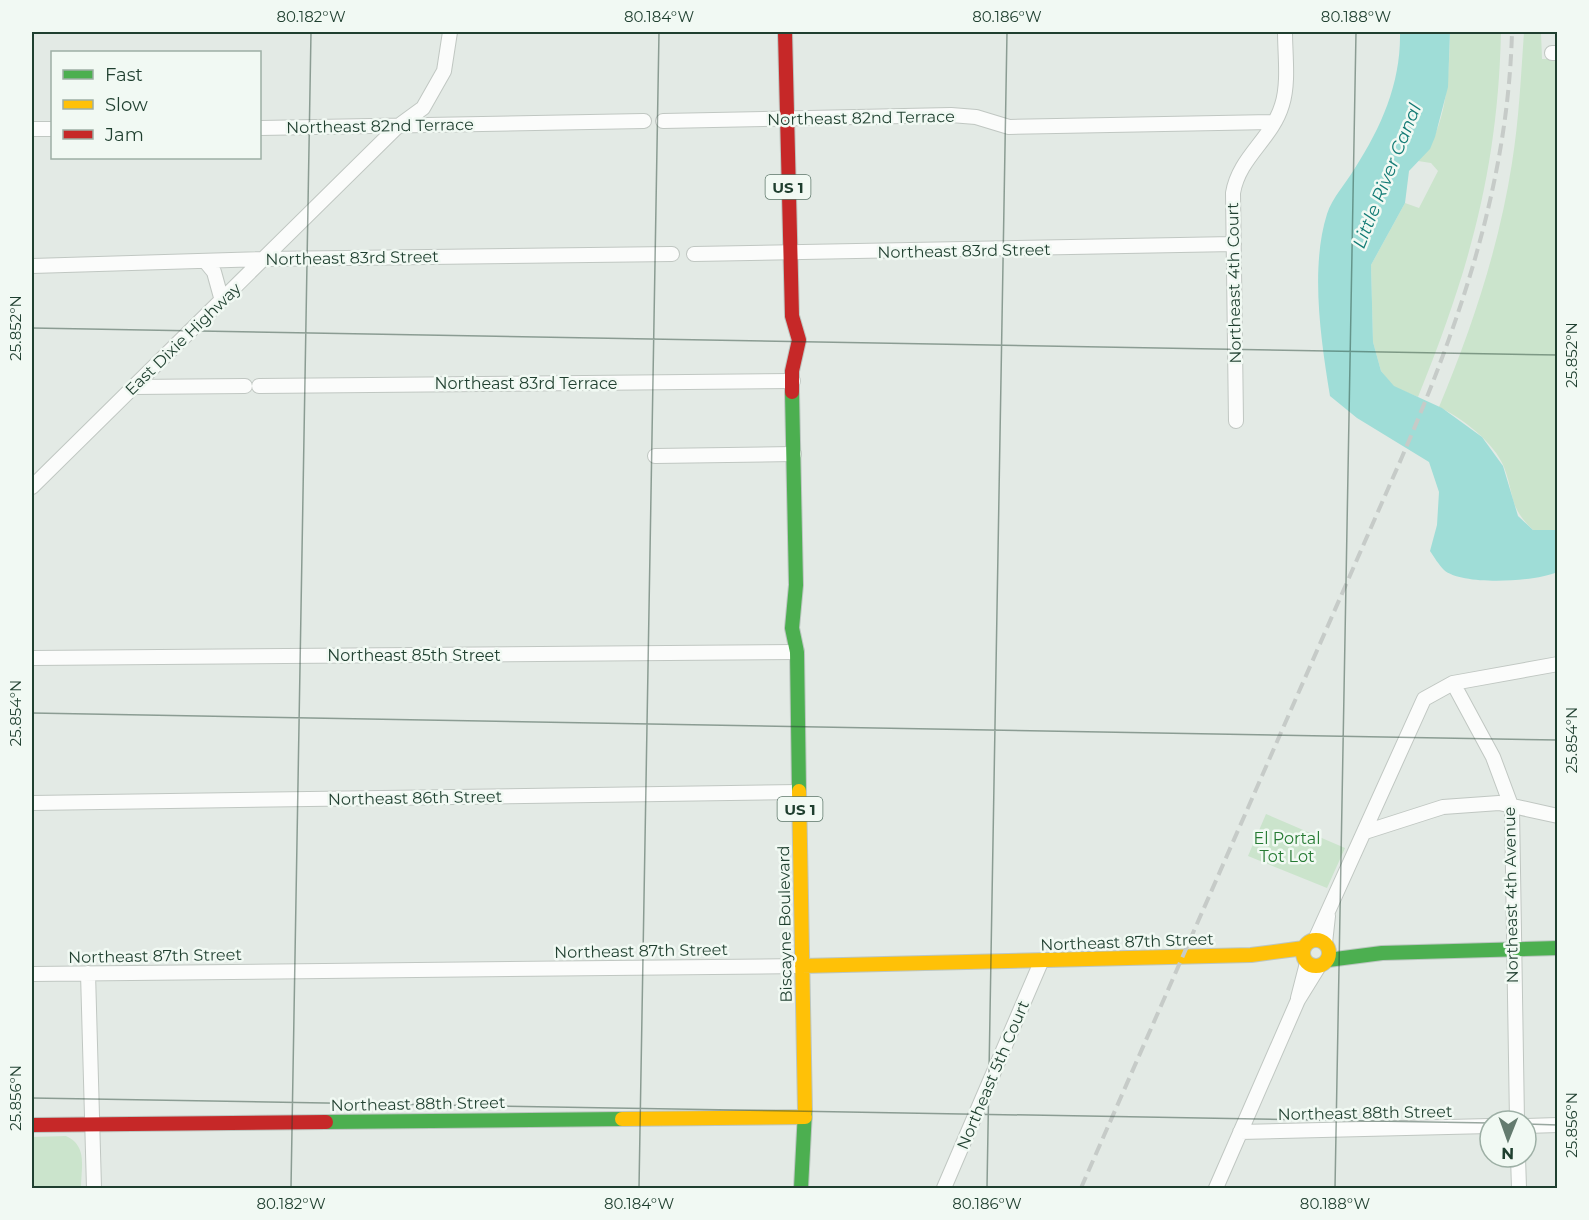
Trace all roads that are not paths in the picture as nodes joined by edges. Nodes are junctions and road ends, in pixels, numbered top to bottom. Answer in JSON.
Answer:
{"nodes":[{"id":1,"x":450,"y":32,"type":"edge"},
{"id":2,"x":785,"y":32,"type":"edge"},
{"id":3,"x":1285,"y":32,"type":"edge"},
{"id":4,"x":787,"y":120,"type":"junction"},
{"id":5,"x":644,"y":121,"type":"dead end"},
{"id":6,"x":663,"y":122,"type":"dead end"},
{"id":7,"x":1274,"y":122,"type":"junction"},
{"id":8,"x":397,"y":127,"type":"junction"},
{"id":9,"x":261,"y":128,"type":"edge"},
{"id":10,"x":32,"y":129,"type":"edge"},
{"id":11,"x":51,"y":129,"type":"edge"},
{"id":12,"x":1234,"y":244,"type":"junction"},
{"id":13,"x":672,"y":254,"type":"dead end"},
{"id":14,"x":694,"y":254,"type":"dead end"},
{"id":15,"x":790,"y":254,"type":"junction"},
{"id":16,"x":264,"y":259,"type":"junction"},
{"id":17,"x":205,"y":261,"type":"junction"},
{"id":18,"x":32,"y":266,"type":"edge"},
{"id":19,"x":222,"y":301,"type":"junction"},
{"id":20,"x":792,"y":376,"type":"junction"},
{"id":21,"x":133,"y":387,"type":"junction"},
{"id":22,"x":1236,"y":421,"type":"dead end"},
{"id":23,"x":794,"y":454,"type":"junction"},
{"id":24,"x":655,"y":456,"type":"dead end"},
{"id":25,"x":32,"y":487,"type":"edge"},
{"id":26,"x":797,"y":652,"type":"junction"},
{"id":27,"x":32,"y":658,"type":"edge"},
{"id":28,"x":1557,"y":664,"type":"edge"},
{"id":29,"x":1453,"y":683,"type":"junction"},
{"id":30,"x":799,"y":792,"type":"junction"},
{"id":31,"x":32,"y":802,"type":"edge"},
{"id":32,"x":1512,"y":808,"type":"junction"},
{"id":33,"x":1557,"y":816,"type":"edge"},
{"id":34,"x":1365,"y":832,"type":"junction"},
{"id":35,"x":1557,"y":948,"type":"edge"},
{"id":36,"x":1513,"y":949,"type":"junction"},
{"id":37,"x":1316,"y":954,"type":"junction"},
{"id":38,"x":1041,"y":962,"type":"junction"},
{"id":39,"x":802,"y":966,"type":"junction"},
{"id":40,"x":88,"y":973,"type":"junction"},
{"id":41,"x":32,"y":974,"type":"edge"},
{"id":42,"x":1517,"y":1109,"type":"edge"},
{"id":43,"x":805,"y":1117,"type":"junction"},
{"id":44,"x":92,"y":1124,"type":"junction"},
{"id":45,"x":32,"y":1125,"type":"edge"},
{"id":46,"x":1557,"y":1125,"type":"edge"},
{"id":47,"x":1478,"y":1126,"type":"edge"},
{"id":48,"x":1538,"y":1126,"type":"edge"},
{"id":49,"x":1240,"y":1132,"type":"junction"},
{"id":50,"x":801,"y":1160,"type":"junction"},
{"id":51,"x":1518,"y":1169,"type":"edge"},
{"id":52,"x":94,"y":1188,"type":"edge"},
{"id":53,"x":786,"y":1188,"type":"edge"},
{"id":54,"x":801,"y":1188,"type":"edge"},
{"id":55,"x":806,"y":1188,"type":"edge"},
{"id":56,"x":944,"y":1188,"type":"edge"},
{"id":57,"x":1216,"y":1188,"type":"edge"},
{"id":58,"x":1519,"y":1188,"type":"edge"}],
"edges":[{"from":1,"to":8,"type":"street","name":"East Dixie Highway"},
{"from":2,"to":4,"type":"street","name":"Biscayne Boulevard","number":"US 1"},
{"from":3,"to":7,"type":"street","name":"Northeast 4th Court"},
{"from":4,"to":6,"type":"street","name":"Northeast 82nd Terrace"},
{"from":4,"to":7,"type":"street","name":"Northeast 82nd Terrace"},
{"from":4,"to":15,"type":"street","name":"Biscayne Boulevard","number":"US 1"},
{"from":5,"to":8,"type":"street","name":"Northeast 82nd Terrace"},
{"from":7,"to":12,"type":"street","name":"Northeast 4th Court"},
{"from":8,"to":9,"type":"street","name":"Northeast 82nd Terrace"},
{"from":8,"to":16,"type":"street","name":"East Dixie Highway"},
{"from":10,"to":11,"type":"street"},
{"from":12,"to":15,"type":"street","name":"Northeast 83rd Street"},
{"from":12,"to":22,"type":"street","name":"Northeast 4th Court"},
{"from":13,"to":16,"type":"street","name":"Northeast 83rd Street"},
{"from":14,"to":15,"type":"street","name":"Northeast 83rd Street"},
{"from":15,"to":20,"type":"street","name":"Biscayne Boulevard","number":"US 1"},
{"from":16,"to":17,"type":"street","name":"Northeast 83rd Street"},
{"from":16,"to":19,"type":"street","name":"East Dixie Highway"},
{"from":17,"to":18,"type":"street","name":"Northeast 83rd Street"},
{"from":17,"to":19,"type":"street"},
{"from":19,"to":21,"type":"street","name":"East Dixie Highway"},
{"from":20,"to":21,"type":"street","name":"Northeast 83rd Terrace"},
{"from":20,"to":23,"type":"street","name":"Biscayne Boulevard","number":"US 1"},
{"from":21,"to":25,"type":"street","name":"East Dixie Highway"},
{"from":23,"to":24,"type":"street"},
{"from":23,"to":26,"type":"street","name":"Biscayne Boulevard","number":"US 1"},
{"from":26,"to":27,"type":"street","name":"Northeast 85th Street"},
{"from":26,"to":30,"type":"street","name":"Biscayne Boulevard","number":"US 1"},
{"from":28,"to":29,"type":"street"},
{"from":29,"to":32,"type":"street","name":"Northeast 4th Avenue"},
{"from":29,"to":34,"type":"street"},
{"from":30,"to":31,"type":"street","name":"Northeast 86th Street"},
{"from":30,"to":39,"type":"street","name":"Biscayne Boulevard","number":"US 1"},
{"from":32,"to":33,"type":"street"},
{"from":32,"to":34,"type":"street"},
{"from":32,"to":36,"type":"street","name":"Northeast 4th Avenue"},
{"from":34,"to":37,"type":"street"},
{"from":35,"to":36,"type":"street","name":"Northeast 87th Street"},
{"from":36,"to":37,"type":"street","name":"Northeast 87th Street"},
{"from":36,"to":42,"type":"street","name":"Northeast 4th Avenue"},
{"from":37,"to":38,"type":"street","name":"Northeast 87th Street"},
{"from":37,"to":49,"type":"street"},
{"from":38,"to":39,"type":"street","name":"Northeast 87th Street"},
{"from":38,"to":56,"type":"street","name":"Northeast 5th Court"},
{"from":39,"to":40,"type":"street","name":"Northeast 87th Street"},
{"from":39,"to":43,"type":"street","name":"Biscayne Boulevard","number":"US 1"},
{"from":40,"to":41,"type":"street","name":"Northeast 87th Street"},
{"from":40,"to":44,"type":"street"},
{"from":43,"to":44,"type":"street","name":"Northeast 88th Street"},
{"from":43,"to":50,"type":"street","name":"Biscayne Boulevard","number":"US 1"},
{"from":44,"to":45,"type":"street","name":"Northeast 88th Street"},
{"from":44,"to":52,"type":"street"},
{"from":46,"to":48,"type":"street"},
{"from":47,"to":49,"type":"street","name":"Northeast 88th Street"},
{"from":49,"to":57,"type":"street"},
{"from":50,"to":53,"type":"street","name":"Biscayne Boulevard","number":"US 1"},
{"from":50,"to":54,"type":"street","name":"Biscayne Boulevard","number":"US 1"},
{"from":50,"to":55,"type":"street"},
{"from":51,"to":58,"type":"street"}]}
